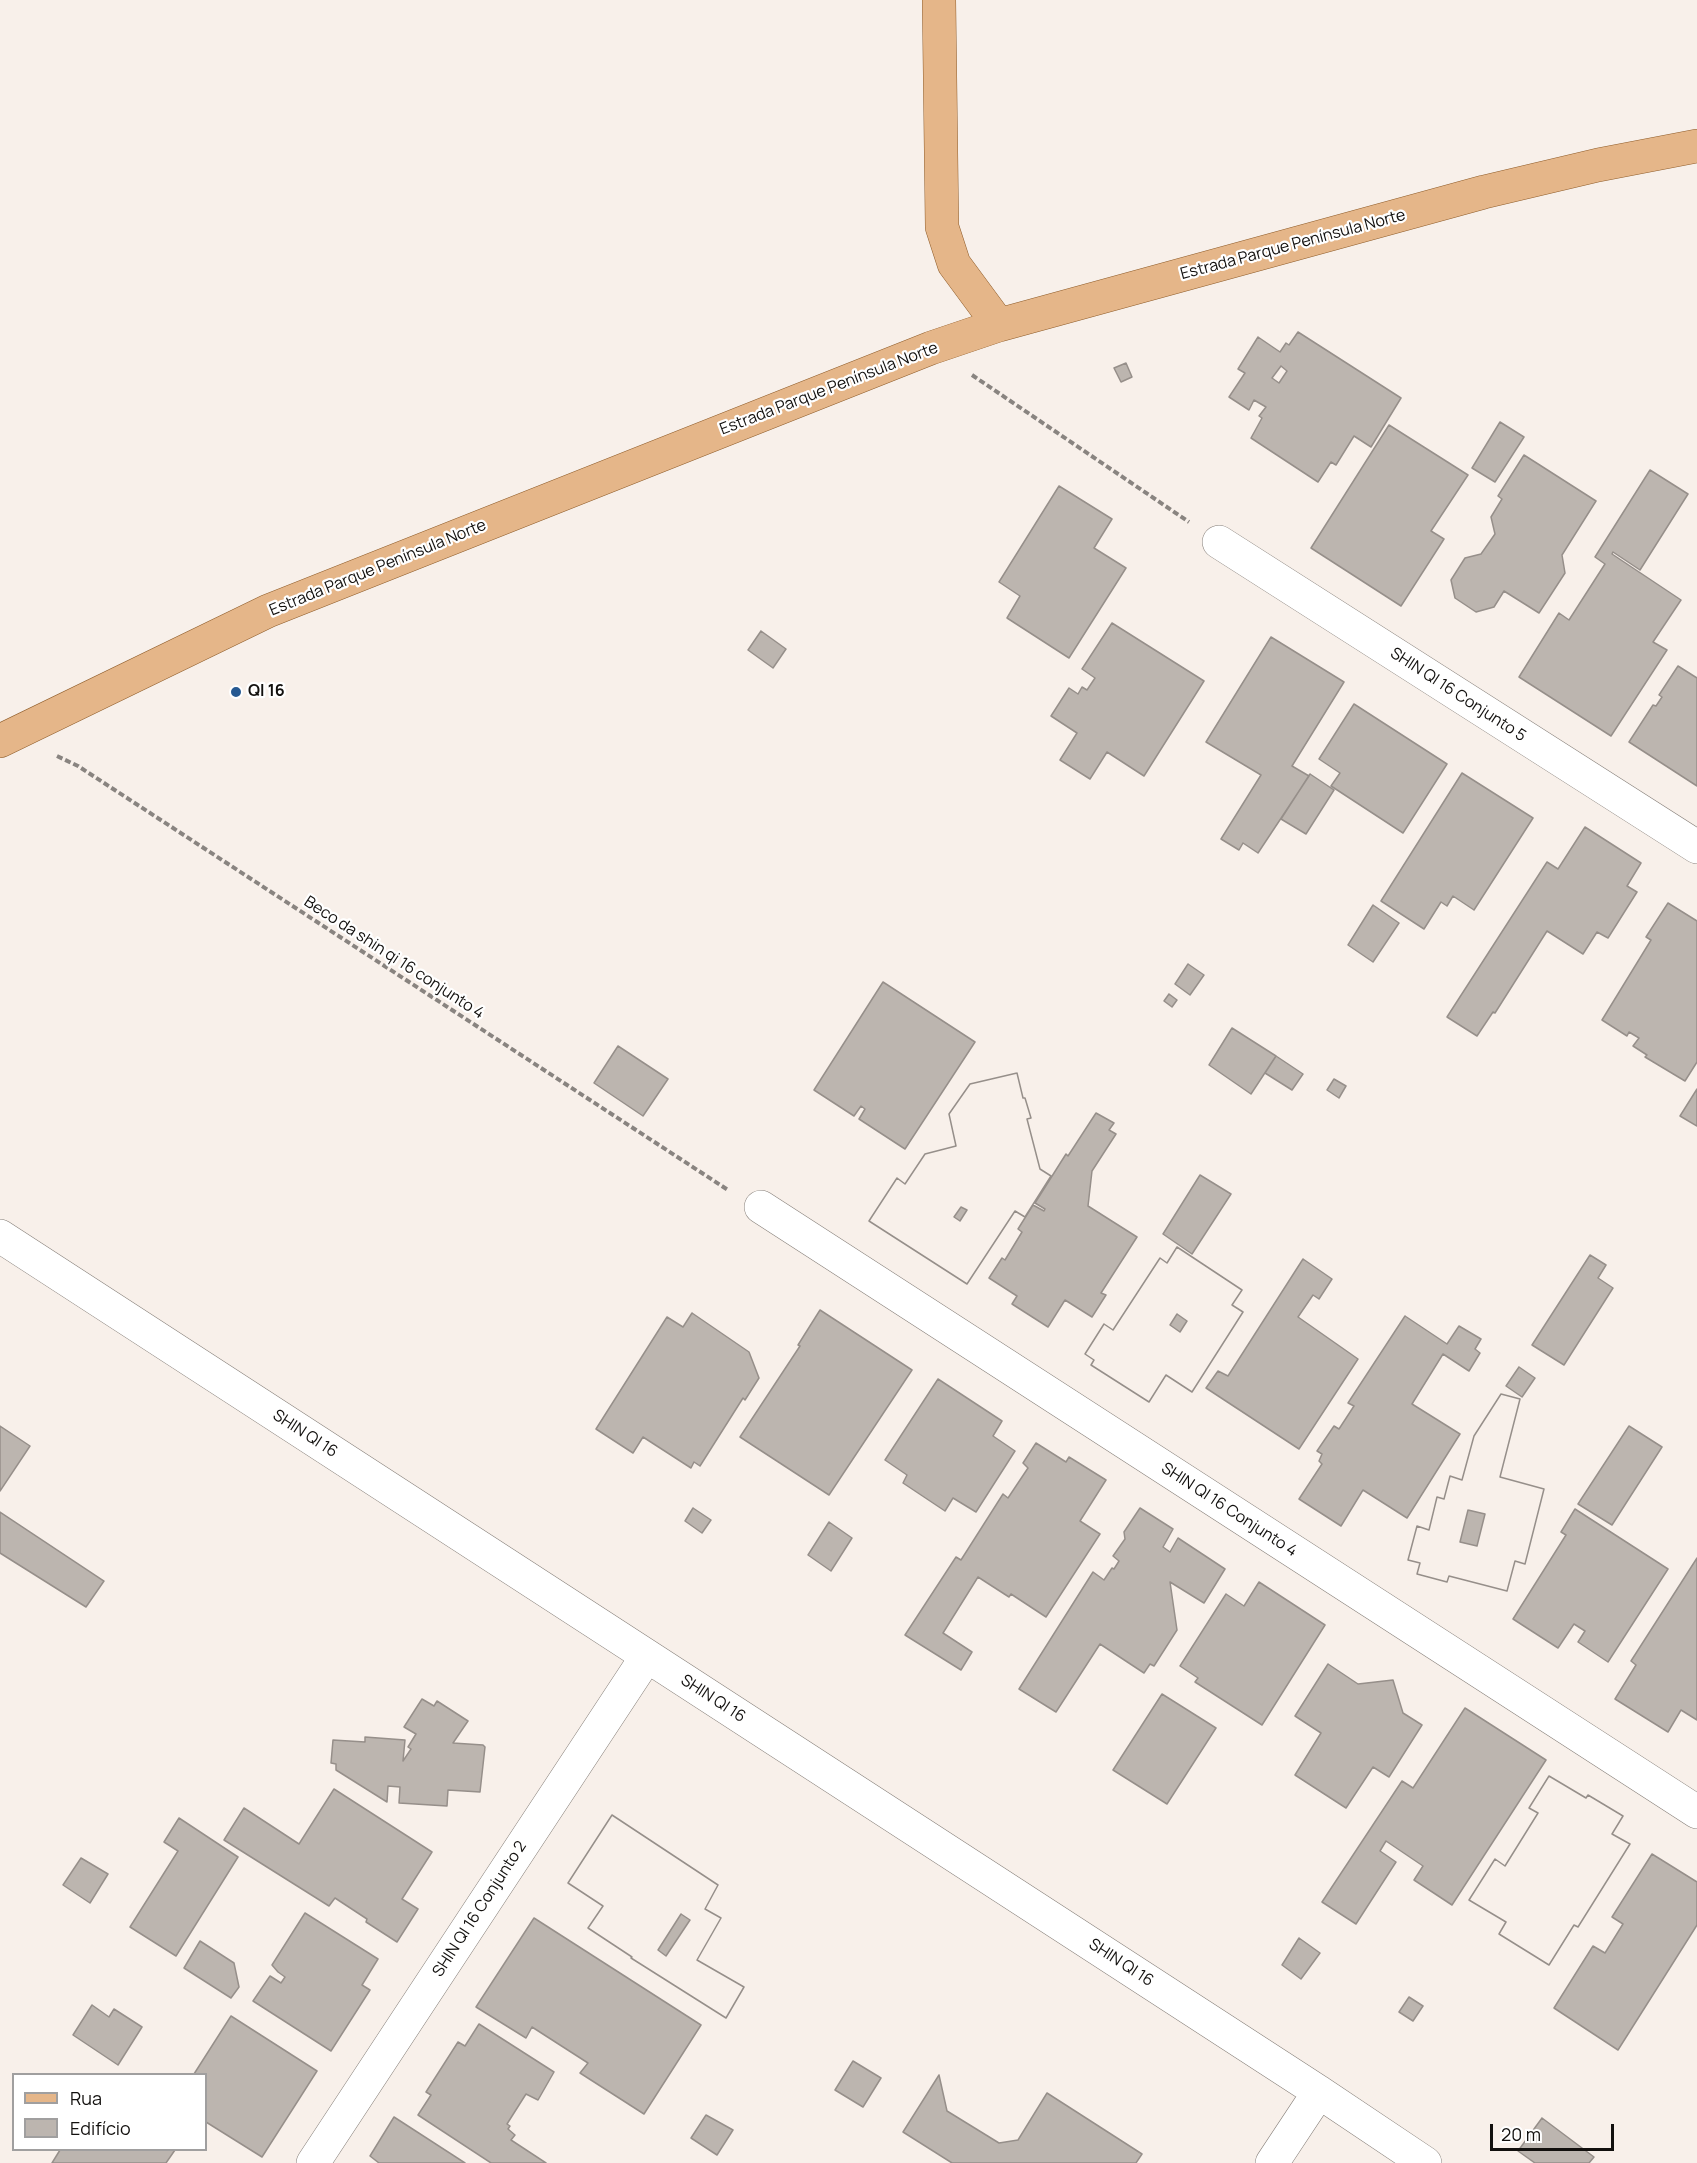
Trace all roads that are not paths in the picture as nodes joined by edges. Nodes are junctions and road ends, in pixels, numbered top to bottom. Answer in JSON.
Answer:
{"nodes":[{"id":1,"x":939,"y":0,"type":"edge"},
{"id":2,"x":1697,"y":146,"type":"edge"},
{"id":3,"x":999,"y":325,"type":"junction"},
{"id":4,"x":1219,"y":542,"type":"road end"},
{"id":5,"x":3,"y":730,"type":"edge"},
{"id":6,"x":1697,"y":847,"type":"edge"},
{"id":7,"x":760,"y":1207,"type":"road end"},
{"id":8,"x":0,"y":1236,"type":"edge"},
{"id":9,"x":647,"y":1656,"type":"junction"},
{"id":10,"x":1697,"y":1812,"type":"edge"},
{"id":11,"x":1319,"y":2092,"type":"junction"},
{"id":12,"x":313,"y":2163,"type":"edge"},
{"id":13,"x":1272,"y":2163,"type":"edge"},
{"id":14,"x":1425,"y":2163,"type":"edge"}],
"edges":[{"from":1,"to":3,"type":"main road"},
{"from":2,"to":3,"type":"main road","name":"Estrada Parque Península Norte"},
{"from":3,"to":5,"type":"main road","name":"Estrada Parque Península Norte"},
{"from":4,"to":6,"type":"street","name":"SHIN QI 16 Conjunto 5"},
{"from":7,"to":10,"type":"street","name":"SHIN QI 16 Conjunto 4"},
{"from":8,"to":9,"type":"street","name":"SHIN QI 16"},
{"from":9,"to":11,"type":"street","name":"SHIN QI 16"},
{"from":9,"to":12,"type":"street","name":"SHIN QI 16 Conjunto 2"},
{"from":11,"to":13,"type":"street"},
{"from":11,"to":14,"type":"street","name":"SHIN QI 16"}]}
